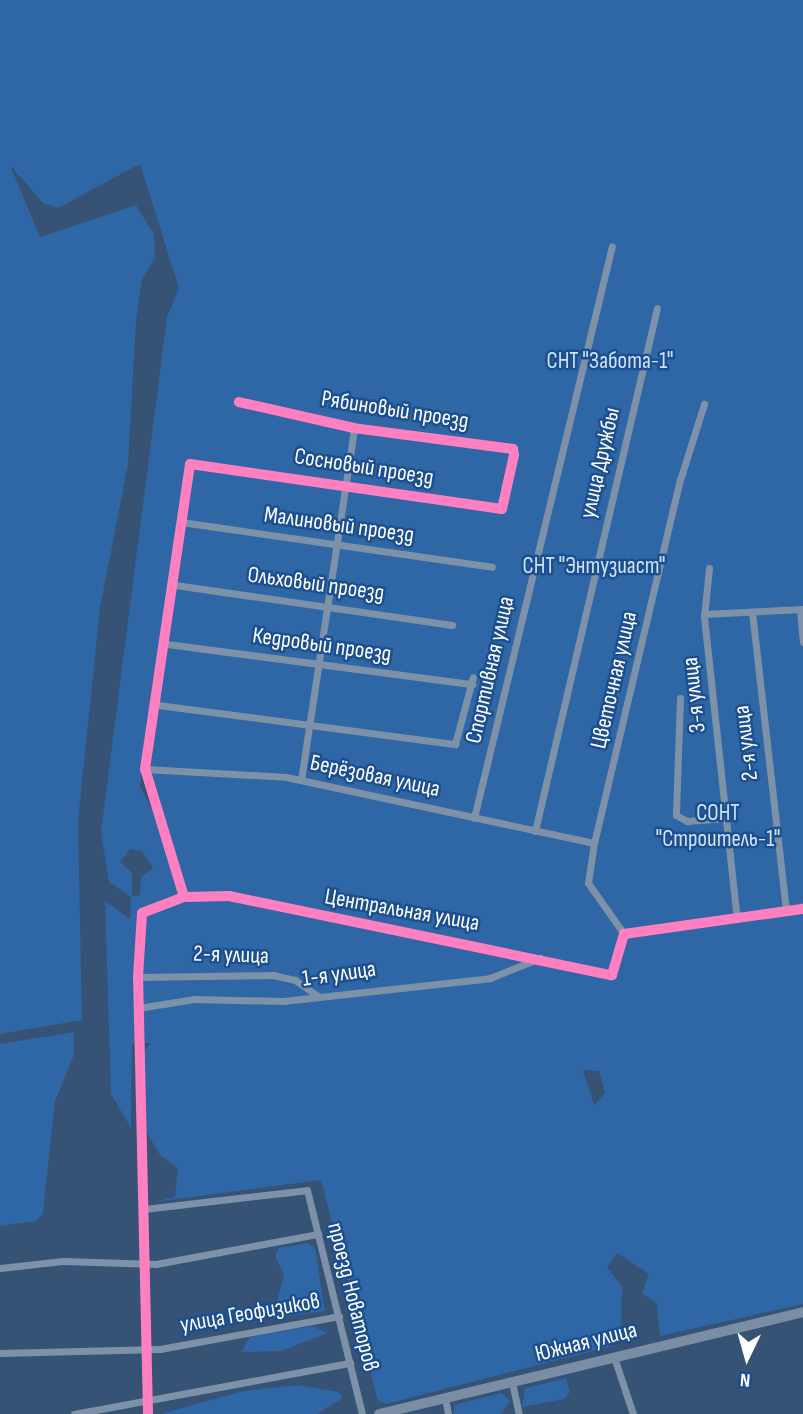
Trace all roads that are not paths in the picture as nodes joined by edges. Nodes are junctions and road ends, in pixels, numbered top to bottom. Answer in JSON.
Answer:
{"nodes":[{"id":1,"x":612,"y":246,"type":"dead end"},
{"id":2,"x":657,"y":308,"type":"dead end"},
{"id":3,"x":239,"y":402,"type":"dead end"},
{"id":4,"x":704,"y":404,"type":"dead end"},
{"id":5,"x":354,"y":428,"type":"junction"},
{"id":6,"x":509,"y":482,"type":"joint"},
{"id":7,"x":347,"y":485,"type":"junction"},
{"id":8,"x":181,"y":522,"type":"junction"},
{"id":9,"x":340,"y":544,"type":"junction"},
{"id":10,"x":492,"y":567,"type":"dead end"},
{"id":11,"x":709,"y":568,"type":"dead end"},
{"id":12,"x":175,"y":585,"type":"junction"},
{"id":13,"x":330,"y":605,"type":"junction"},
{"id":14,"x":802,"y":609,"type":"edge"},
{"id":15,"x":752,"y":612,"type":"junction"},
{"id":16,"x":704,"y":614,"type":"junction"},
{"id":17,"x":452,"y":625,"type":"dead end"},
{"id":18,"x":803,"y":642,"type":"edge"},
{"id":19,"x":167,"y":644,"type":"junction"},
{"id":20,"x":320,"y":665,"type":"junction"},
{"id":21,"x":680,"y":698,"type":"dead end"},
{"id":22,"x":158,"y":705,"type":"junction"},
{"id":23,"x":312,"y":723,"type":"junction"},
{"id":24,"x":145,"y":769,"type":"junction"},
{"id":25,"x":301,"y":780,"type":"junction"},
{"id":26,"x":474,"y":818,"type":"junction"},
{"id":27,"x":727,"y":818,"type":"junction"},
{"id":28,"x":535,"y":831,"type":"junction"},
{"id":29,"x":594,"y":843,"type":"junction"},
{"id":30,"x":184,"y":897,"type":"junction"},
{"id":31,"x":803,"y":909,"type":"edge"},
{"id":32,"x":786,"y":911,"type":"junction"},
{"id":33,"x":737,"y":919,"type":"junction"},
{"id":34,"x":624,"y":934,"type":"junction"},
{"id":35,"x":540,"y":958,"type":"junction"},
{"id":36,"x":138,"y":976,"type":"junction"},
{"id":37,"x":318,"y":996,"type":"junction"},
{"id":38,"x":138,"y":1008,"type":"junction"},
{"id":39,"x":144,"y":1209,"type":"junction"},
{"id":40,"x":318,"y":1234,"type":"junction"},
{"id":41,"x":145,"y":1265,"type":"junction"},
{"id":42,"x":0,"y":1268,"type":"edge"},
{"id":43,"x":803,"y":1312,"type":"edge"},
{"id":44,"x":339,"y":1316,"type":"junction"},
{"id":45,"x":147,"y":1348,"type":"junction"},
{"id":46,"x":0,"y":1353,"type":"edge"},
{"id":47,"x":614,"y":1357,"type":"junction"},
{"id":48,"x":350,"y":1363,"type":"junction"},
{"id":49,"x":512,"y":1382,"type":"junction"},
{"id":50,"x":445,"y":1398,"type":"junction"},
{"id":51,"x":148,"y":1401,"type":"junction"},
{"id":52,"x":74,"y":1414,"type":"edge"},
{"id":53,"x":148,"y":1414,"type":"edge"},
{"id":54,"x":362,"y":1414,"type":"edge"},
{"id":55,"x":381,"y":1414,"type":"edge"},
{"id":56,"x":449,"y":1414,"type":"edge"},
{"id":57,"x":519,"y":1414,"type":"edge"},
{"id":58,"x":633,"y":1414,"type":"edge"}],
"edges":[{"from":1,"to":26,"type":"street","name":"Спортивная улица"},
{"from":2,"to":28,"type":"street","name":"улица Дружбы"},
{"from":3,"to":5,"type":"street","name":"Рябиновый проезд"},
{"from":4,"to":29,"type":"street","name":"Цветочная улица"},
{"from":5,"to":6,"type":"street","name":"Рябиновый проезд"},
{"from":5,"to":7,"type":"street"},
{"from":6,"to":7,"type":"street","name":"Сосновый проезд"},
{"from":7,"to":8,"type":"street","name":"Сосновый проезд"},
{"from":7,"to":9,"type":"street"},
{"from":8,"to":9,"type":"street","name":"Малиновый проезд"},
{"from":8,"to":12,"type":"street"},
{"from":9,"to":10,"type":"street","name":"Малиновый проезд"},
{"from":9,"to":13,"type":"street"},
{"from":11,"to":16,"type":"street","name":"3-я улица"},
{"from":12,"to":13,"type":"street","name":"Ольховый проезд"},
{"from":12,"to":19,"type":"street"},
{"from":13,"to":17,"type":"street","name":"Ольховый проезд"},
{"from":13,"to":20,"type":"street"},
{"from":14,"to":15,"type":"street"},
{"from":14,"to":18,"type":"street"},
{"from":15,"to":16,"type":"street"},
{"from":15,"to":32,"type":"street","name":"2-я улица"},
{"from":16,"to":27,"type":"street","name":"3-я улица"},
{"from":19,"to":20,"type":"street","name":"Кедровый проезд"},
{"from":19,"to":22,"type":"street"},
{"from":20,"to":23,"type":"street"},
{"from":20,"to":23,"type":"street","name":"Кедровый проезд"},
{"from":21,"to":27,"type":"street","name":"3-я улица"},
{"from":22,"to":23,"type":"street"},
{"from":22,"to":24,"type":"street"},
{"from":23,"to":25,"type":"street"},
{"from":24,"to":25,"type":"street","name":"Берёзовая улица"},
{"from":24,"to":30,"type":"street"},
{"from":25,"to":26,"type":"street","name":"Берёзовая улица"},
{"from":26,"to":28,"type":"street","name":"Берёзовая улица"},
{"from":27,"to":33,"type":"street","name":"3-я улица"},
{"from":28,"to":29,"type":"street","name":"Берёзовая улица"},
{"from":29,"to":34,"type":"street","name":"Цветочная улица"},
{"from":30,"to":35,"type":"street","name":"Центральная улица"},
{"from":30,"to":36,"type":"street"},
{"from":31,"to":32,"type":"street"},
{"from":32,"to":33,"type":"street"},
{"from":33,"to":34,"type":"street"},
{"from":34,"to":35,"type":"street","name":"Центральная улица"},
{"from":35,"to":37,"type":"street","name":"1-я улица"},
{"from":36,"to":37,"type":"street","name":"2-я улица"},
{"from":36,"to":38,"type":"street"},
{"from":37,"to":38,"type":"street","name":"1-я улица"},
{"from":38,"to":39,"type":"street"},
{"from":39,"to":40,"type":"street","name":"проезд Новаторов"},
{"from":39,"to":41,"type":"street"},
{"from":40,"to":41,"type":"street"},
{"from":40,"to":44,"type":"street","name":"проезд Новаторов"},
{"from":41,"to":42,"type":"street"},
{"from":41,"to":45,"type":"street"},
{"from":43,"to":47,"type":"main road","name":"Южная улица"},
{"from":44,"to":45,"type":"street","name":"улица Геофизиков"},
{"from":44,"to":48,"type":"street","name":"проезд Новаторов"},
{"from":45,"to":46,"type":"street","name":"улица Геофизиков"},
{"from":45,"to":51,"type":"street"},
{"from":47,"to":49,"type":"main road","name":"Южная улица"},
{"from":47,"to":58,"type":"street"},
{"from":48,"to":51,"type":"street"},
{"from":48,"to":54,"type":"street","name":"проезд Новаторов"},
{"from":49,"to":50,"type":"main road","name":"Южная улица"},
{"from":49,"to":57,"type":"street"},
{"from":50,"to":55,"type":"main road","name":"Южная улица"},
{"from":50,"to":56,"type":"street"},
{"from":51,"to":52,"type":"street"},
{"from":51,"to":53,"type":"street"}]}
